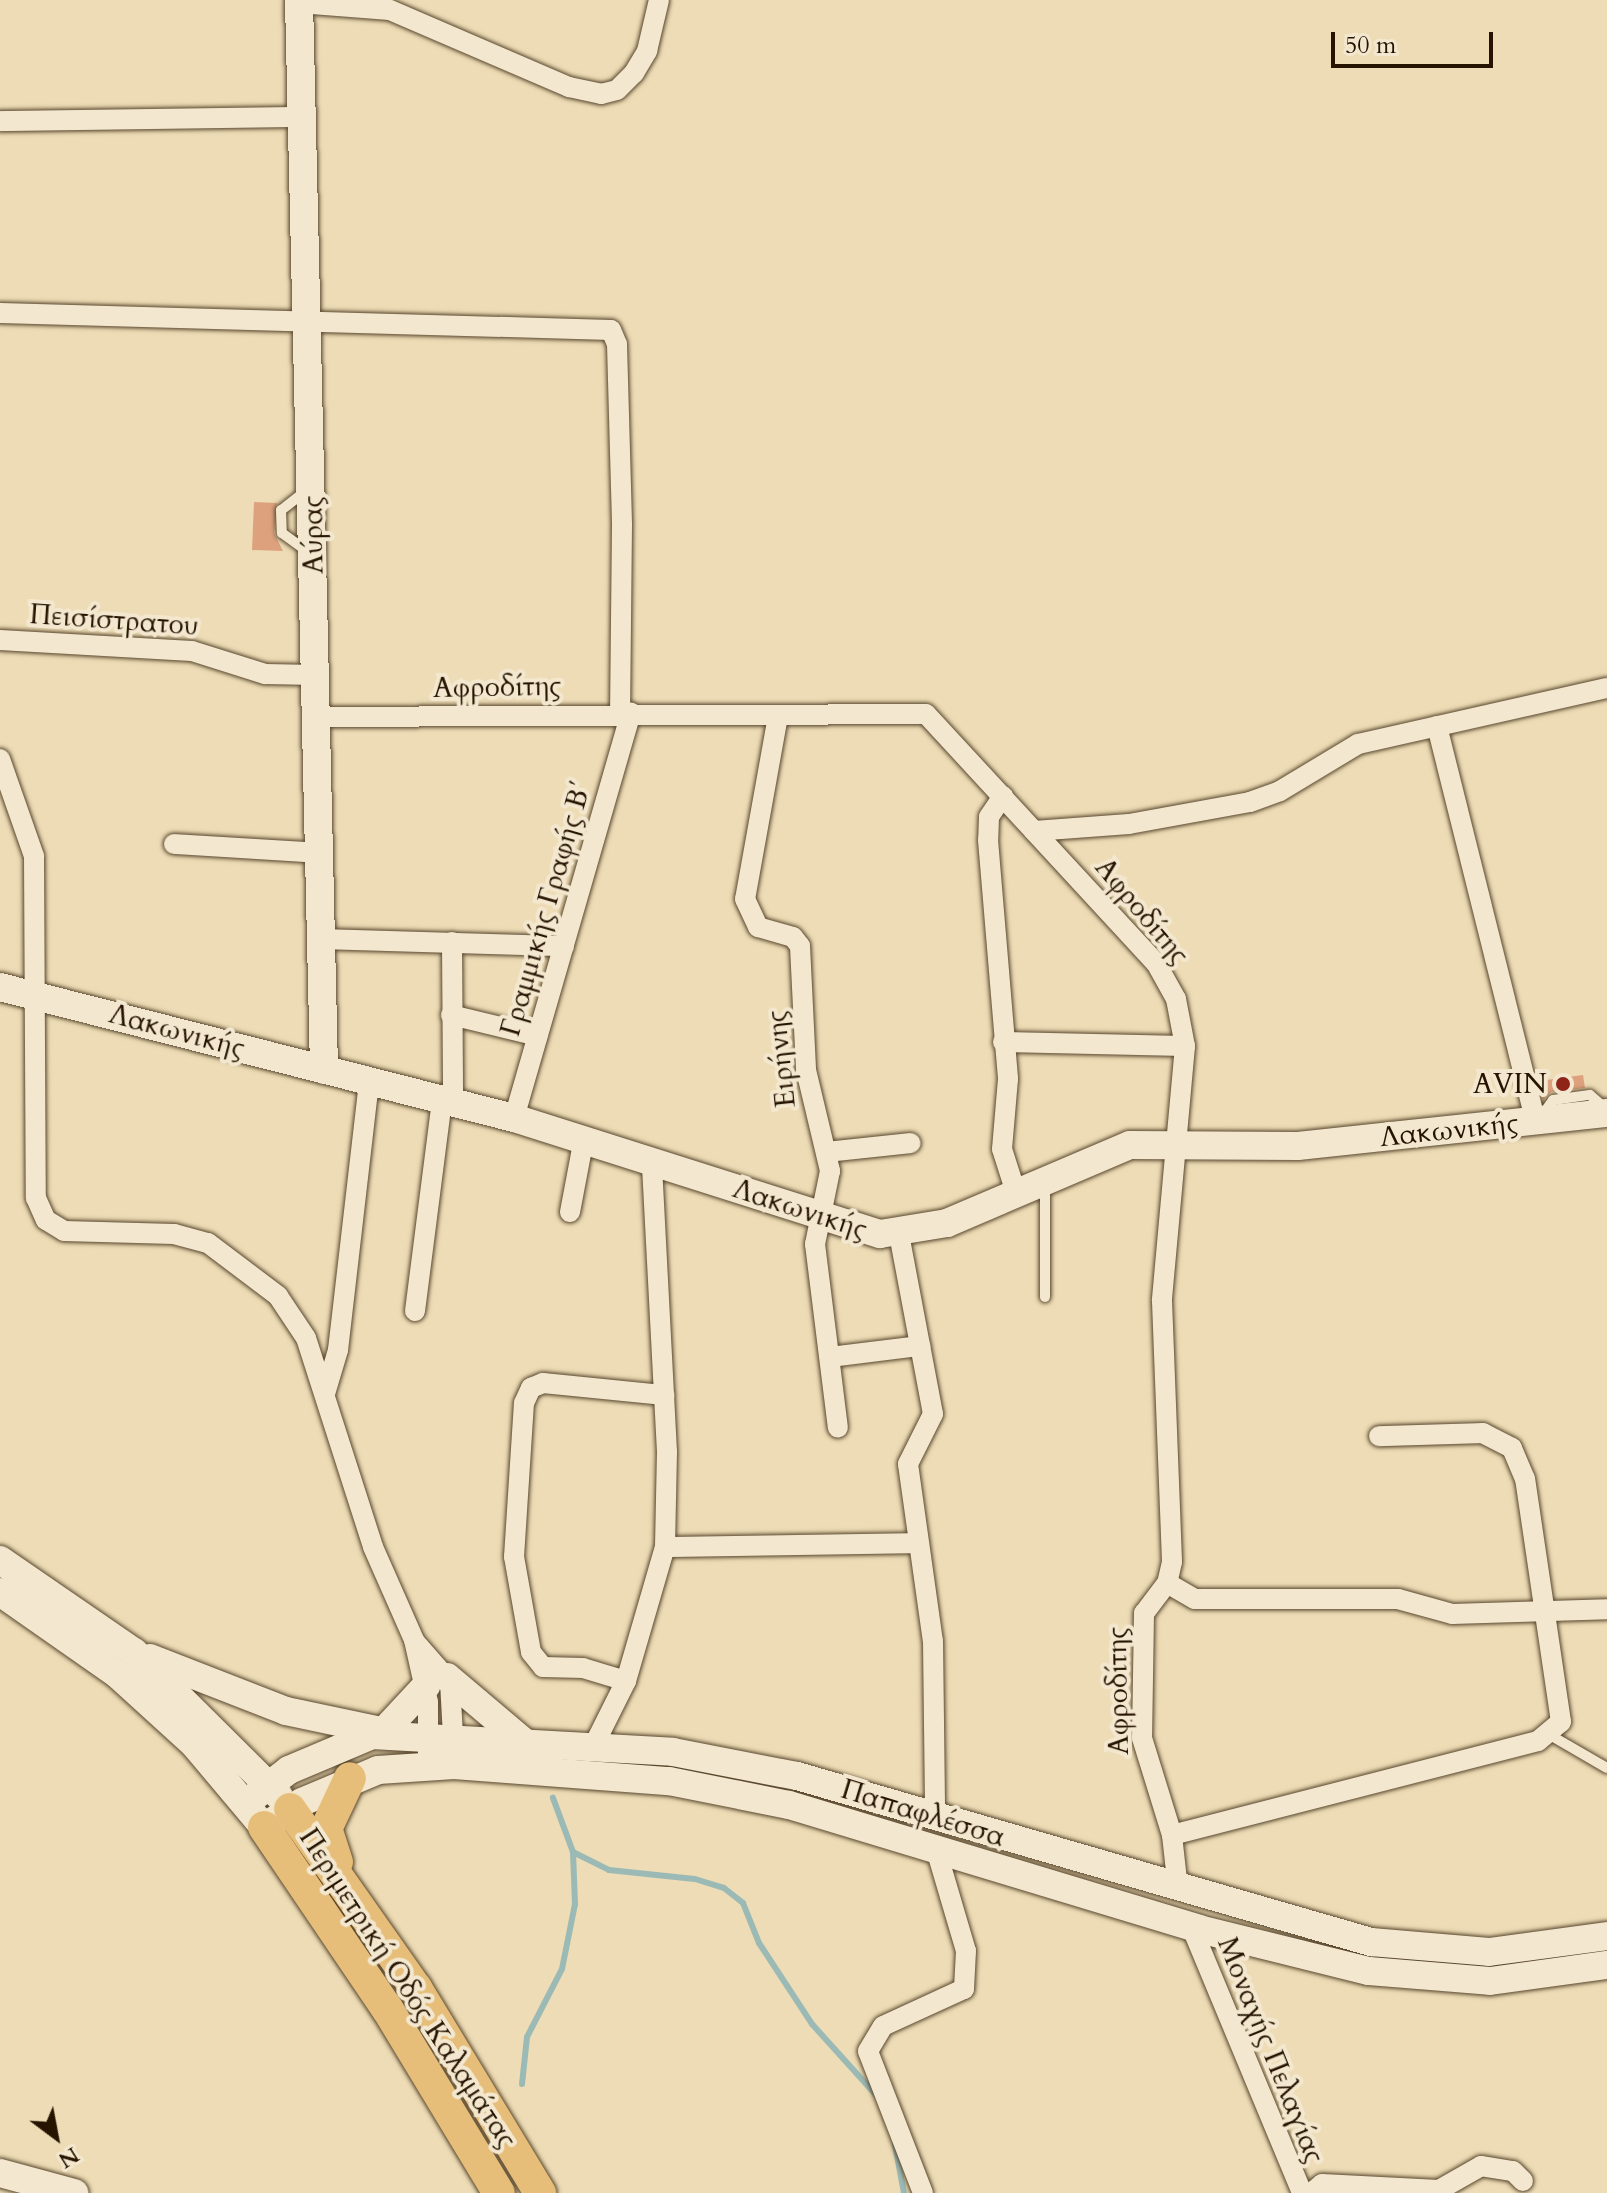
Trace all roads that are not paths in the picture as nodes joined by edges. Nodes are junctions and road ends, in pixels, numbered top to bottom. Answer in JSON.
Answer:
{"nodes":[{"id":1,"x":659,"y":0,"type":"edge"},
{"id":2,"x":299,"y":2,"type":"edge"},
{"id":3,"x":302,"y":117,"type":"junction"},
{"id":4,"x":0,"y":121,"type":"edge"},
{"id":5,"x":0,"y":313,"type":"edge"},
{"id":6,"x":309,"y":321,"type":"junction"},
{"id":7,"x":0,"y":640,"type":"edge"},
{"id":8,"x":316,"y":675,"type":"junction"},
{"id":9,"x":1607,"y":688,"type":"edge"},
{"id":10,"x":626,"y":713,"type":"junction"},
{"id":11,"x":778,"y":716,"type":"junction"},
{"id":12,"x":317,"y":717,"type":"junction"},
{"id":13,"x":1437,"y":726,"type":"junction"},
{"id":14,"x":0,"y":759,"type":"edge"},
{"id":15,"x":1003,"y":796,"type":"junction"},
{"id":16,"x":1034,"y":831,"type":"junction"},
{"id":17,"x":174,"y":844,"type":"dead end"},
{"id":18,"x":320,"y":853,"type":"junction"},
{"id":19,"x":322,"y":939,"type":"junction"},
{"id":20,"x":452,"y":942,"type":"junction"},
{"id":21,"x":564,"y":946,"type":"junction"},
{"id":22,"x":0,"y":987,"type":"edge"},
{"id":23,"x":32,"y":993,"type":"junction"},
{"id":24,"x":451,"y":1015,"type":"junction"},
{"id":25,"x":538,"y":1036,"type":"junction"},
{"id":26,"x":1003,"y":1042,"type":"junction"},
{"id":27,"x":1185,"y":1046,"type":"junction"},
{"id":28,"x":324,"y":1070,"type":"junction"},
{"id":29,"x":369,"y":1082,"type":"junction"},
{"id":30,"x":448,"y":1102,"type":"junction"},
{"id":31,"x":1607,"y":1112,"type":"edge"},
{"id":32,"x":514,"y":1118,"type":"junction"},
{"id":33,"x":1537,"y":1120,"type":"junction"},
{"id":34,"x":584,"y":1138,"type":"junction"},
{"id":35,"x":911,"y":1143,"type":"dead end"},
{"id":36,"x":1172,"y":1144,"type":"junction"},
{"id":37,"x":827,"y":1152,"type":"junction"},
{"id":38,"x":652,"y":1162,"type":"junction"},
{"id":39,"x":1045,"y":1183,"type":"junction"},
{"id":40,"x":1017,"y":1196,"type":"junction"},
{"id":41,"x":570,"y":1212,"type":"dead end"},
{"id":42,"x":822,"y":1216,"type":"junction"},
{"id":43,"x":899,"y":1234,"type":"junction"},
{"id":44,"x":1045,"y":1297,"type":"dead end"},
{"id":45,"x":415,"y":1311,"type":"dead end"},
{"id":46,"x":920,"y":1346,"type":"junction"},
{"id":47,"x":830,"y":1357,"type":"junction"},
{"id":48,"x":325,"y":1394,"type":"junction"},
{"id":49,"x":664,"y":1395,"type":"junction"},
{"id":50,"x":838,"y":1428,"type":"dead end"},
{"id":51,"x":1379,"y":1436,"type":"dead end"},
{"id":52,"x":915,"y":1543,"type":"junction"},
{"id":53,"x":665,"y":1547,"type":"junction"},
{"id":54,"x":0,"y":1560,"type":"edge"},
{"id":55,"x":1167,"y":1583,"type":"junction"},
{"id":56,"x":0,"y":1592,"type":"edge"},
{"id":57,"x":1541,"y":1609,"type":"junction"},
{"id":58,"x":1607,"y":1609,"type":"edge"},
{"id":59,"x":134,"y":1652,"type":"junction"},
{"id":60,"x":436,"y":1681,"type":"junction"},
{"id":61,"x":626,"y":1681,"type":"junction"},
{"id":62,"x":387,"y":1732,"type":"junction"},
{"id":63,"x":1550,"y":1735,"type":"junction"},
{"id":64,"x":524,"y":1742,"type":"junction"},
{"id":65,"x":593,"y":1747,"type":"junction"},
{"id":66,"x":442,"y":1751,"type":"junction"},
{"id":67,"x":1607,"y":1768,"type":"edge"},
{"id":68,"x":350,"y":1778,"type":"junction"},
{"id":69,"x":268,"y":1784,"type":"junction"},
{"id":70,"x":267,"y":1813,"type":"junction"},
{"id":71,"x":935,"y":1817,"type":"junction"},
{"id":72,"x":1172,"y":1835,"type":"junction"},
{"id":73,"x":936,"y":1849,"type":"junction"},
{"id":74,"x":349,"y":1886,"type":"junction"},
{"id":75,"x":1178,"y":1889,"type":"junction"},
{"id":76,"x":1191,"y":1926,"type":"junction"},
{"id":77,"x":1607,"y":1936,"type":"edge"},
{"id":78,"x":1607,"y":1965,"type":"edge"},
{"id":79,"x":0,"y":2173,"type":"edge"},
{"id":80,"x":1523,"y":2181,"type":"dead end"},
{"id":81,"x":74,"y":2193,"type":"edge"},
{"id":82,"x":499,"y":2193,"type":"edge"},
{"id":83,"x":540,"y":2193,"type":"edge"},
{"id":84,"x":923,"y":2193,"type":"edge"},
{"id":85,"x":1302,"y":2193,"type":"edge"},
{"id":86,"x":1311,"y":2193,"type":"edge"}],
"edges":[{"from":1,"to":2,"type":"street"},
{"from":2,"to":3,"type":"main road","name":"Αύρας"},
{"from":3,"to":4,"type":"street"},
{"from":3,"to":6,"type":"main road","name":"Αύρας"},
{"from":5,"to":6,"type":"street"},
{"from":6,"to":8,"type":"main road","name":"Αύρας"},
{"from":6,"to":10,"type":"street","name":"Γραμμικής Γραφής Β΄"},
{"from":7,"to":8,"type":"street","name":"Πεισίστρατου"},
{"from":8,"to":12,"type":"main road","name":"Αύρας"},
{"from":9,"to":13,"type":"street"},
{"from":10,"to":11,"type":"street","name":"Αφροδίτης"},
{"from":10,"to":12,"type":"street","name":"Αφροδίτης"},
{"from":10,"to":21,"type":"street","name":"Γραμμικής Γραφής Β΄"},
{"from":11,"to":15,"type":"street","name":"Αφροδίτης"},
{"from":11,"to":37,"type":"street","name":"Ειρήνης"},
{"from":12,"to":18,"type":"main road","name":"Αύρας"},
{"from":13,"to":16,"type":"street"},
{"from":13,"to":33,"type":"street"},
{"from":14,"to":23,"type":"street"},
{"from":15,"to":16,"type":"street","name":"Αφροδίτης"},
{"from":15,"to":26,"type":"street"},
{"from":16,"to":27,"type":"street","name":"Αφροδίτης"},
{"from":17,"to":18,"type":"street"},
{"from":18,"to":19,"type":"main road","name":"Αύρας"},
{"from":19,"to":20,"type":"street"},
{"from":19,"to":28,"type":"main road","name":"Αύρας"},
{"from":20,"to":21,"type":"street"},
{"from":20,"to":24,"type":"street"},
{"from":21,"to":25,"type":"street","name":"Γραμμικής Γραφής Β΄"},
{"from":22,"to":23,"type":"main road","name":"Λακωνικής"},
{"from":23,"to":28,"type":"main road","name":"Λακωνικής"},
{"from":23,"to":48,"type":"street"},
{"from":24,"to":25,"type":"street"},
{"from":24,"to":30,"type":"street"},
{"from":25,"to":32,"type":"street","name":"Γραμμικής Γραφής Β΄"},
{"from":26,"to":27,"type":"street"},
{"from":26,"to":40,"type":"street"},
{"from":27,"to":36,"type":"street","name":"Αφροδίτης"},
{"from":28,"to":29,"type":"main road","name":"Λακωνικής"},
{"from":29,"to":30,"type":"main road","name":"Λακωνικής"},
{"from":29,"to":48,"type":"street"},
{"from":30,"to":32,"type":"main road","name":"Λακωνικής"},
{"from":30,"to":45,"type":"street"},
{"from":31,"to":33,"type":"main road","name":"Λακωνικής"},
{"from":32,"to":34,"type":"main road","name":"Λακωνικής"},
{"from":33,"to":36,"type":"main road","name":"Λακωνικής"},
{"from":34,"to":38,"type":"main road","name":"Λακωνικής"},
{"from":34,"to":41,"type":"street"},
{"from":35,"to":37,"type":"street"},
{"from":36,"to":39,"type":"main road","name":"Λακωνικής"},
{"from":36,"to":55,"type":"street","name":"Αφροδίτης"},
{"from":37,"to":42,"type":"street","name":"Ειρήνης"},
{"from":38,"to":42,"type":"main road","name":"Λακωνικής"},
{"from":38,"to":49,"type":"street"},
{"from":39,"to":40,"type":"main road","name":"Λακωνικής"},
{"from":39,"to":44,"type":"lane"},
{"from":40,"to":43,"type":"main road","name":"Λακωνικής"},
{"from":42,"to":43,"type":"main road","name":"Λακωνικής"},
{"from":42,"to":47,"type":"street","name":"Ειρήνης"},
{"from":43,"to":46,"type":"street"},
{"from":46,"to":47,"type":"street"},
{"from":46,"to":52,"type":"street"},
{"from":47,"to":50,"type":"street","name":"Ειρήνης"},
{"from":48,"to":60,"type":"street"},
{"from":49,"to":53,"type":"street"},
{"from":49,"to":61,"type":"street"},
{"from":51,"to":57,"type":"street"},
{"from":52,"to":53,"type":"street"},
{"from":52,"to":71,"type":"street"},
{"from":53,"to":61,"type":"street"},
{"from":54,"to":59,"type":"main road"},
{"from":55,"to":57,"type":"street"},
{"from":55,"to":72,"type":"street","name":"Αφροδίτης"},
{"from":56,"to":70,"type":"main road"},
{"from":57,"to":58,"type":"street"},
{"from":57,"to":63,"type":"street"},
{"from":59,"to":62,"type":"main road"},
{"from":59,"to":69,"type":"main road","name":"Περιμετρική Οδός Καλαμάτας"},
{"from":60,"to":62,"type":"main road"},
{"from":60,"to":64,"type":"main road"},
{"from":60,"to":66,"type":"street"},
{"from":61,"to":65,"type":"street"},
{"from":62,"to":66,"type":"main road","name":"Παπαφλέσσα"},
{"from":62,"to":69,"type":"main road","name":"Παπαφλέσσα"},
{"from":63,"to":67,"type":"lane"},
{"from":63,"to":72,"type":"street"},
{"from":64,"to":65,"type":"main road","name":"Παπαφλέσσα"},
{"from":64,"to":66,"type":"main road","name":"Παπαφλέσσα"},
{"from":65,"to":71,"type":"main road","name":"Παπαφλέσσα"},
{"from":66,"to":68,"type":"main road","name":"Παπαφλέσσα"},
{"from":66,"to":73,"type":"main road","name":"Παπαφλέσσα"},
{"from":68,"to":70,"type":"main road","name":"Παπαφλέσσα"},
{"from":68,"to":74,"type":"main road"},
{"from":69,"to":70,"type":"main road","name":"Περιμετρική Οδός Καλαμάτας"},
{"from":70,"to":74,"type":"main road","name":"Περιμετρική Οδός Καλαμάτας"},
{"from":70,"to":82,"type":"main road","name":"Περιμετρική Οδός Καλαμάτας"},
{"from":71,"to":75,"type":"main road","name":"Παπαφλέσσα"},
{"from":72,"to":75,"type":"street","name":"Αφροδίτης"},
{"from":73,"to":76,"type":"main road","name":"Παπαφλέσσα"},
{"from":73,"to":84,"type":"street"},
{"from":74,"to":83,"type":"main road","name":"Περιμετρική Οδός Καλαμάτας"},
{"from":75,"to":77,"type":"main road","name":"Παπαφλέσσα"},
{"from":76,"to":78,"type":"main road","name":"Παπαφλέσσα"},
{"from":76,"to":85,"type":"street","name":"Μοναχής Πελαγίας"},
{"from":79,"to":81,"type":"main road"},
{"from":80,"to":86,"type":"street","name":"Μοναχής Πελαγίας"}]}
